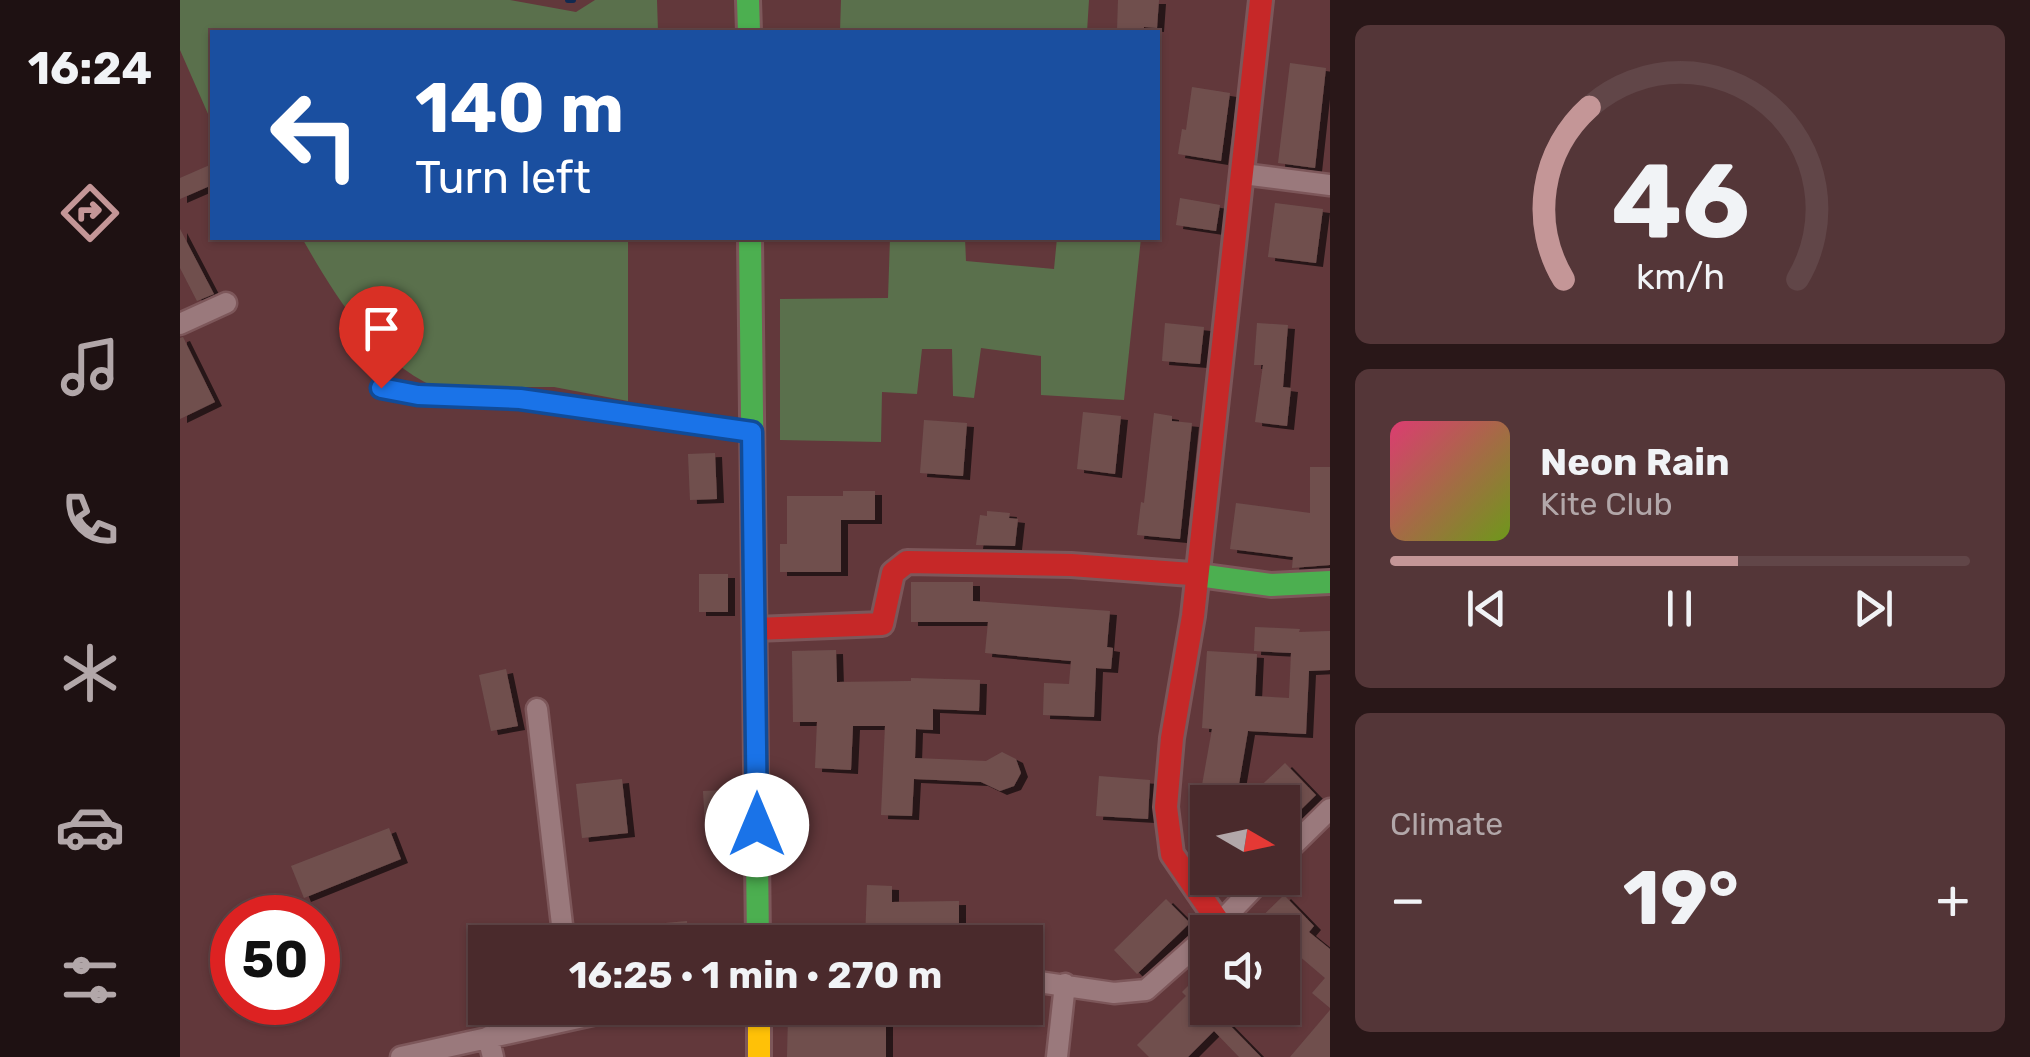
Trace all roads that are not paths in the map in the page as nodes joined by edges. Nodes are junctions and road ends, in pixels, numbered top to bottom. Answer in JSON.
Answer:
{"nodes":[{"id":1,"x":748,"y":0,"type":"edge"},
{"id":2,"x":1261,"y":0,"type":"edge"},
{"id":3,"x":749,"y":30,"type":"edge"},
{"id":4,"x":1242,"y":174,"type":"junction"},
{"id":5,"x":1330,"y":186,"type":"edge"},
{"id":6,"x":750,"y":240,"type":"edge"},
{"id":7,"x":226,"y":303,"type":"dead end"},
{"id":8,"x":180,"y":324,"type":"edge"},
{"id":9,"x":381,"y":388,"type":"dead end"},
{"id":10,"x":752,"y":432,"type":"junction"},
{"id":11,"x":1196,"y":574,"type":"junction"},
{"id":12,"x":1330,"y":582,"type":"edge"},
{"id":13,"x":756,"y":628,"type":"junction"},
{"id":14,"x":537,"y":710,"type":"dead end"},
{"id":15,"x":1330,"y":808,"type":"edge"},
{"id":16,"x":1300,"y":838,"type":"edge"},
{"id":17,"x":1247,"y":895,"type":"edge"},
{"id":18,"x":1204,"y":915,"type":"edge"},
{"id":19,"x":1227,"y":915,"type":"edge"},
{"id":20,"x":562,"y":925,"type":"edge"},
{"id":21,"x":758,"y":925,"type":"edge"},
{"id":22,"x":1190,"y":951,"type":"edge"},
{"id":23,"x":1043,"y":982,"type":"edge"},
{"id":24,"x":1065,"y":984,"type":"junction"},
{"id":25,"x":542,"y":1025,"type":"edge"},
{"id":26,"x":759,"y":1025,"type":"edge"},
{"id":27,"x":490,"y":1047,"type":"edge"},
{"id":28,"x":401,"y":1057,"type":"edge"},
{"id":29,"x":759,"y":1057,"type":"edge"},
{"id":30,"x":1057,"y":1057,"type":"edge"}],
"edges":[{"from":1,"to":3,"type":"street"},
{"from":2,"to":4,"type":"street"},
{"from":4,"to":5,"type":"street"},
{"from":4,"to":11,"type":"street"},
{"from":6,"to":10,"type":"street"},
{"from":7,"to":8,"type":"street"},
{"from":9,"to":10,"type":"lane"},
{"from":10,"to":13,"type":"street"},
{"from":11,"to":12,"type":"street"},
{"from":11,"to":13,"type":"street"},
{"from":11,"to":18,"type":"street"},
{"from":13,"to":21,"type":"street"},
{"from":14,"to":20,"type":"street"},
{"from":15,"to":16,"type":"street"},
{"from":17,"to":19,"type":"street"},
{"from":22,"to":24,"type":"street"},
{"from":23,"to":24,"type":"street"},
{"from":24,"to":30,"type":"street"},
{"from":25,"to":27,"type":"street"},
{"from":26,"to":29,"type":"street"},
{"from":27,"to":28,"type":"street"}]}
